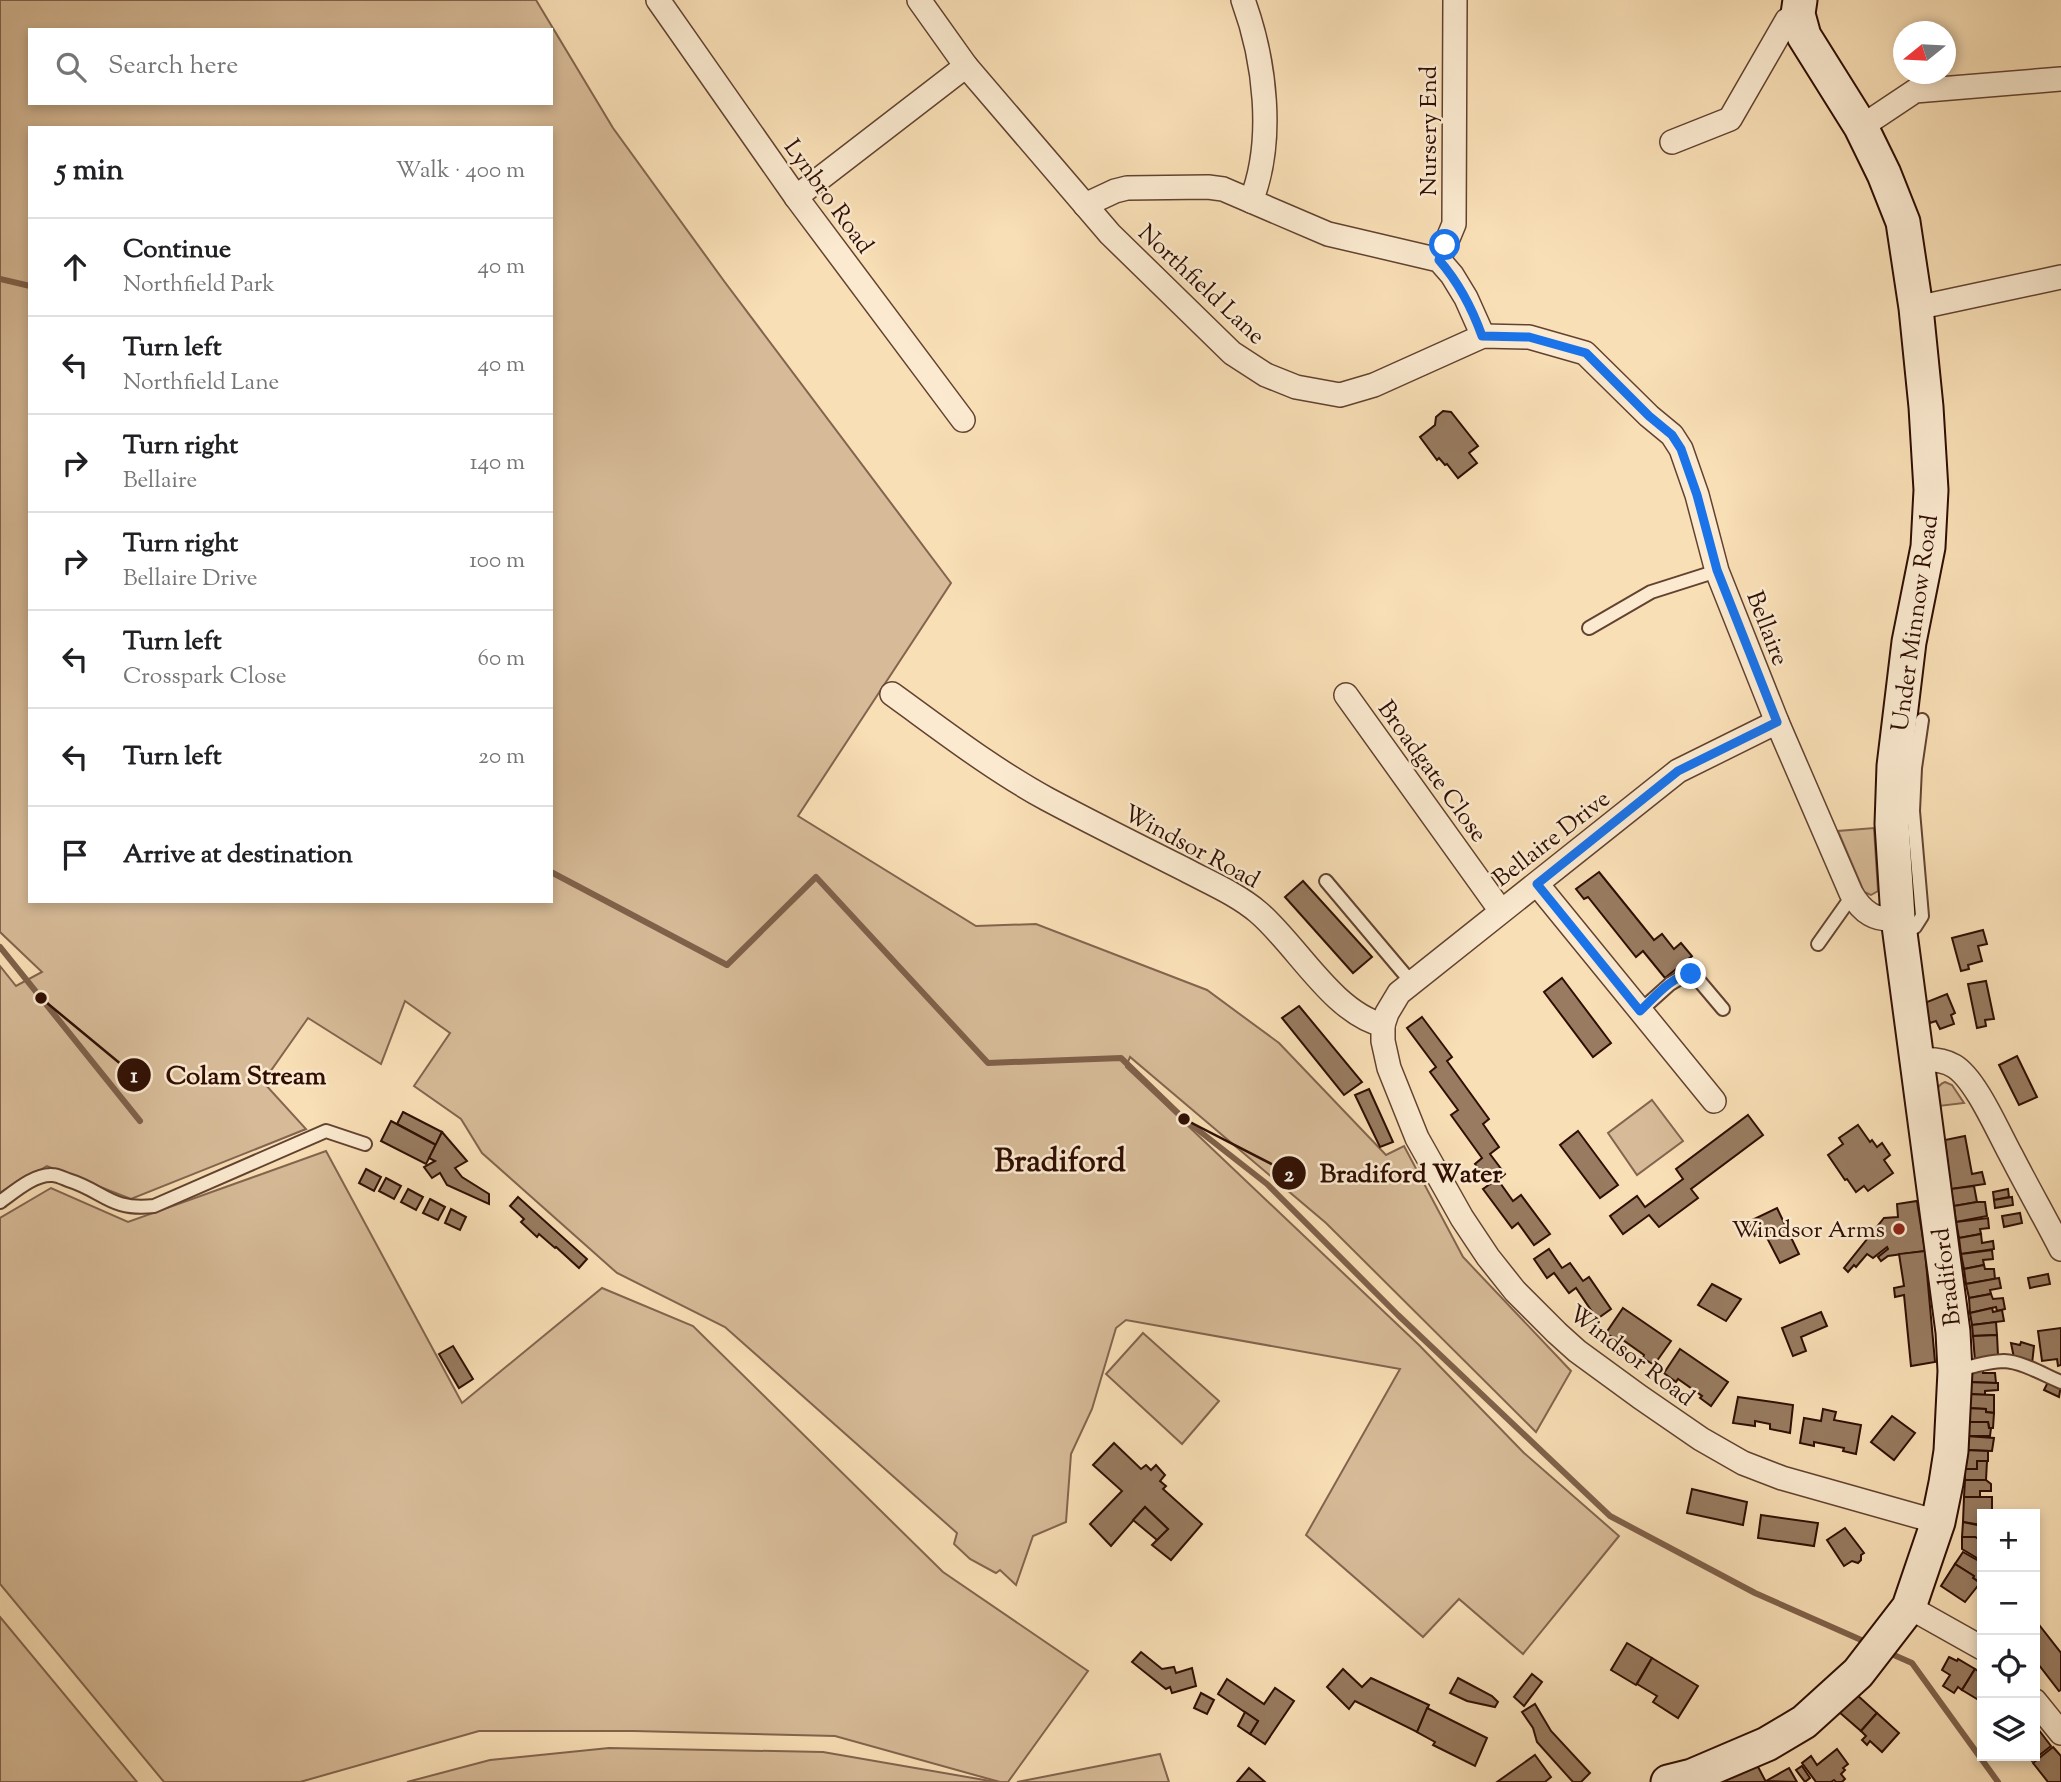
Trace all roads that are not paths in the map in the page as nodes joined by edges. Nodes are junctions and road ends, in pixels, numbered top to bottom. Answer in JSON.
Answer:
{"nodes":[{"id":1,"x":658,"y":0,"type":"edge"},
{"id":2,"x":919,"y":0,"type":"edge"},
{"id":3,"x":1243,"y":0,"type":"edge"},
{"id":4,"x":1455,"y":0,"type":"edge"},
{"id":5,"x":1799,"y":7,"type":"edge"},
{"id":6,"x":966,"y":66,"type":"junction"},
{"id":7,"x":2061,"y":79,"type":"edge"},
{"id":8,"x":1861,"y":127,"type":"junction"},
{"id":9,"x":1672,"y":142,"type":"dead end"},
{"id":10,"x":796,"y":198,"type":"junction"},
{"id":11,"x":1251,"y":201,"type":"junction"},
{"id":12,"x":1085,"y":205,"type":"junction"},
{"id":13,"x":1439,"y":260,"type":"junction"},
{"id":14,"x":2061,"y":277,"type":"edge"},
{"id":15,"x":1916,"y":308,"type":"junction"},
{"id":16,"x":1482,"y":336,"type":"junction"},
{"id":17,"x":1586,"y":353,"type":"joint"},
{"id":18,"x":963,"y":420,"type":"dead end"},
{"id":19,"x":1717,"y":570,"type":"junction"},
{"id":20,"x":1589,"y":628,"type":"dead end"},
{"id":21,"x":892,"y":694,"type":"dead end"},
{"id":22,"x":1346,"y":695,"type":"dead end"},
{"id":23,"x":1922,"y":720,"type":"dead end"},
{"id":24,"x":1777,"y":722,"type":"junction"},
{"id":25,"x":1326,"y":881,"type":"dead end"},
{"id":26,"x":1537,"y":884,"type":"junction"},
{"id":27,"x":1852,"y":896,"type":"junction"},
{"id":28,"x":1501,"y":911,"type":"junction"},
{"id":29,"x":1899,"y":927,"type":"junction"},
{"id":30,"x":1818,"y":944,"type":"dead end"},
{"id":31,"x":1412,"y":983,"type":"junction"},
{"id":32,"x":1723,"y":1009,"type":"dead end"},
{"id":33,"x":1640,"y":1011,"type":"junction"},
{"id":34,"x":1383,"y":1026,"type":"junction"},
{"id":35,"x":1917,"y":1060,"type":"junction"},
{"id":36,"x":1714,"y":1101,"type":"dead end"},
{"id":37,"x":365,"y":1144,"type":"dead end"},
{"id":38,"x":0,"y":1202,"type":"edge"},
{"id":39,"x":2061,"y":1248,"type":"edge"},
{"id":40,"x":1955,"y":1371,"type":"junction"},
{"id":41,"x":2061,"y":1382,"type":"edge"},
{"id":42,"x":1938,"y":1522,"type":"junction"},
{"id":43,"x":1901,"y":1617,"type":"junction"},
{"id":44,"x":1977,"y":1646,"type":"edge"},
{"id":45,"x":2040,"y":1707,"type":"edge"},
{"id":46,"x":2061,"y":1733,"type":"edge"},
{"id":47,"x":1668,"y":1782,"type":"edge"}],
"edges":[{"from":1,"to":10,"type":"street","name":"Lynbro Road"},
{"from":2,"to":6,"type":"street","name":"Northfield Lane"},
{"from":3,"to":11,"type":"street"},
{"from":4,"to":13,"type":"street","name":"Nursery End"},
{"from":5,"to":8,"type":"street","name":"Under Minnow Road"},
{"from":5,"to":9,"type":"street"},
{"from":6,"to":10,"type":"street"},
{"from":6,"to":12,"type":"street","name":"Northfield Lane"},
{"from":7,"to":8,"type":"street"},
{"from":8,"to":15,"type":"street","name":"Under Minnow Road"},
{"from":10,"to":18,"type":"street","name":"Lynbro Road"},
{"from":11,"to":12,"type":"street"},
{"from":11,"to":13,"type":"street"},
{"from":12,"to":16,"type":"street","name":"Northfield Lane"},
{"from":13,"to":16,"type":"street"},
{"from":14,"to":15,"type":"street"},
{"from":15,"to":29,"type":"street","name":"Under Minnow Road"},
{"from":16,"to":17,"type":"street","name":"Northfield Lane"},
{"from":17,"to":19,"type":"street","name":"Bellaire"},
{"from":19,"to":20,"type":"lane"},
{"from":19,"to":24,"type":"street","name":"Bellaire"},
{"from":21,"to":34,"type":"street","name":"Windsor Road"},
{"from":22,"to":28,"type":"street","name":"Broadgate Close"},
{"from":23,"to":29,"type":"lane"},
{"from":24,"to":26,"type":"street","name":"Bellaire Drive"},
{"from":24,"to":27,"type":"street","name":"Bellaire"},
{"from":25,"to":31,"type":"lane"},
{"from":26,"to":28,"type":"street","name":"Bellaire Drive"},
{"from":26,"to":33,"type":"street"},
{"from":27,"to":29,"type":"street","name":"Bellaire"},
{"from":27,"to":30,"type":"lane"},
{"from":28,"to":31,"type":"street","name":"Bellaire Drive"},
{"from":29,"to":35,"type":"street","name":"Bradiford"},
{"from":31,"to":34,"type":"street","name":"Bellaire Drive"},
{"from":32,"to":33,"type":"lane"},
{"from":33,"to":36,"type":"street"},
{"from":34,"to":42,"type":"street","name":"Windsor Road"},
{"from":35,"to":39,"type":"street"},
{"from":35,"to":40,"type":"street","name":"Bradiford"},
{"from":37,"to":38,"type":"lane"},
{"from":40,"to":41,"type":"lane"},
{"from":40,"to":42,"type":"street","name":"Bradiford"},
{"from":42,"to":43,"type":"street","name":"Bradiford"},
{"from":43,"to":44,"type":"street"},
{"from":43,"to":47,"type":"street","name":"Bradiford"},
{"from":45,"to":46,"type":"street"}]}
